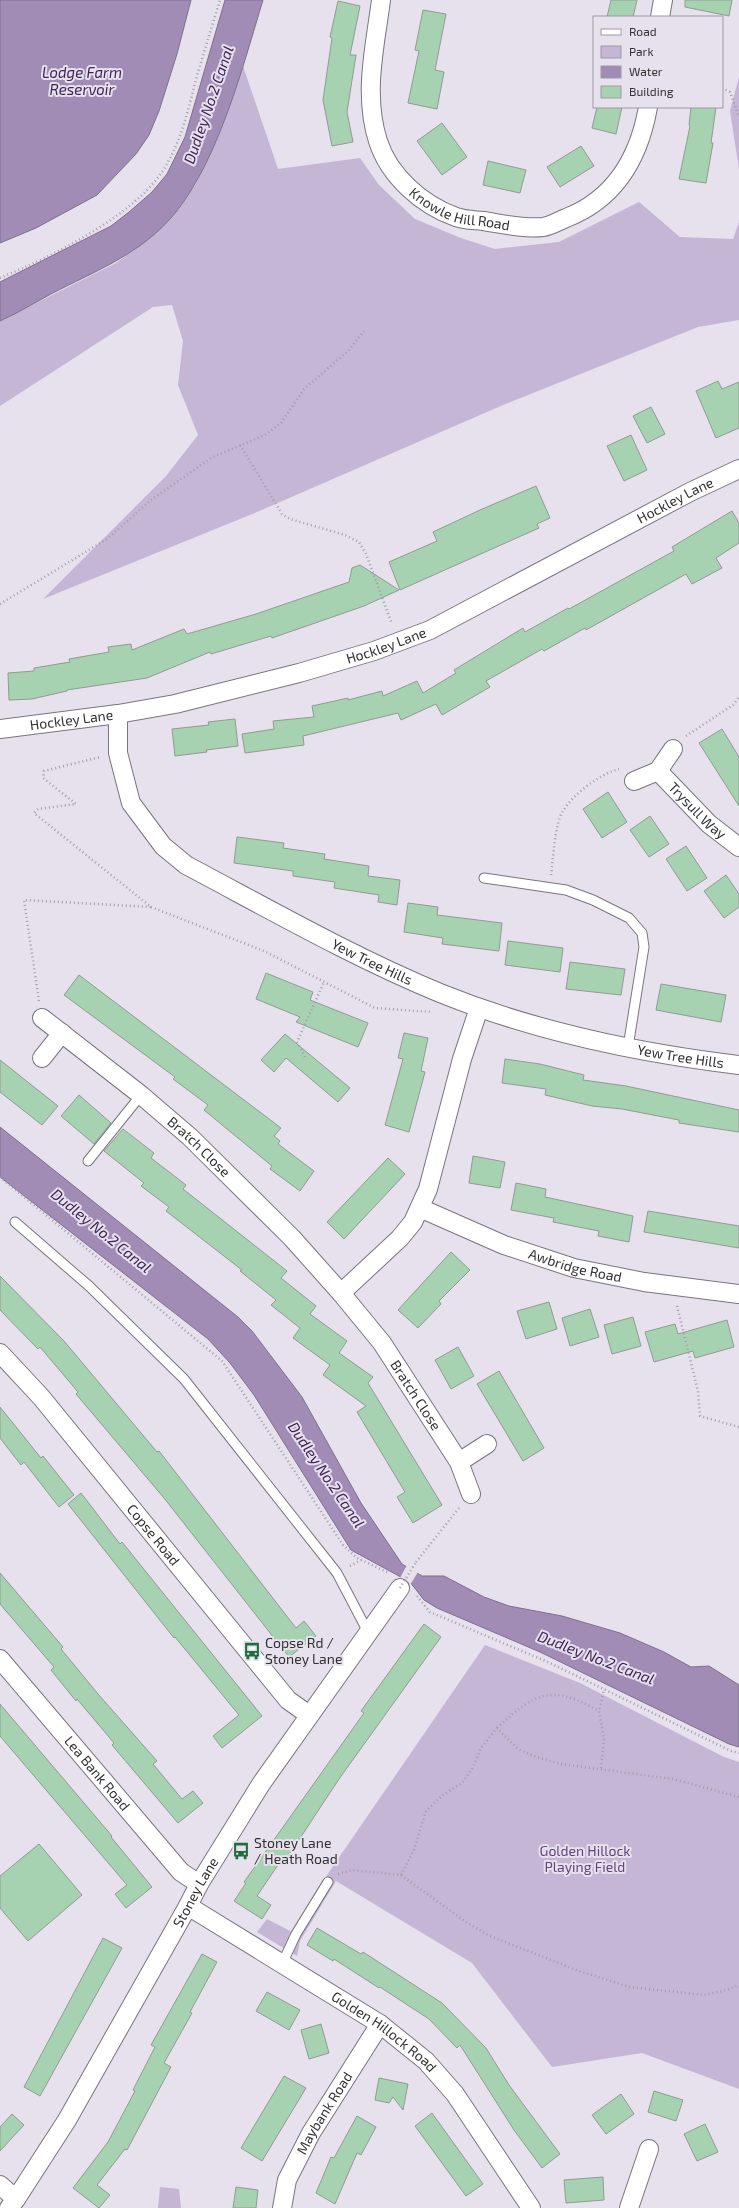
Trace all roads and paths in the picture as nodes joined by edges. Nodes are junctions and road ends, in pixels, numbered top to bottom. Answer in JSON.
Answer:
{"nodes":[{"id":1,"x":220,"y":0,"type":"edge"},
{"id":2,"x":381,"y":0,"type":"edge"},
{"id":3,"x":662,"y":0,"type":"edge"},
{"id":4,"x":660,"y":16,"type":"edge"},
{"id":5,"x":723,"y":88,"type":"edge"},
{"id":6,"x":648,"y":108,"type":"edge"},
{"id":7,"x":739,"y":117,"type":"edge"},
{"id":8,"x":0,"y":278,"type":"edge"},
{"id":9,"x":364,"y":331,"type":"dead end"},
{"id":10,"x":240,"y":445,"type":"junction"},
{"id":11,"x":739,"y":469,"type":"edge"},
{"id":12,"x":0,"y":604,"type":"edge"},
{"id":13,"x":399,"y":641,"type":"junction"},
{"id":14,"x":739,"y":697,"type":"edge"},
{"id":15,"x":118,"y":714,"type":"junction"},
{"id":16,"x":0,"y":729,"type":"edge"},
{"id":17,"x":673,"y":749,"type":"joint"},
{"id":18,"x":118,"y":753,"type":"junction"},
{"id":19,"x":658,"y":771,"type":"junction"},
{"id":20,"x":634,"y":781,"type":"joint"},
{"id":21,"x":739,"y":848,"type":"edge"},
{"id":22,"x":484,"y":878,"type":"dead end"},
{"id":23,"x":550,"y":887,"type":"junction"},
{"id":24,"x":151,"y":907,"type":"junction"},
{"id":25,"x":324,"y":982,"type":"junction"},
{"id":26,"x":479,"y":1008,"type":"junction"},
{"id":27,"x":434,"y":1012,"type":"dead end"},
{"id":28,"x":42,"y":1018,"type":"joint"},
{"id":29,"x":62,"y":1033,"type":"junction"},
{"id":30,"x":628,"y":1047,"type":"junction"},
{"id":31,"x":306,"y":1057,"type":"dead end"},
{"id":32,"x":42,"y":1058,"type":"dead end"},
{"id":33,"x":739,"y":1065,"type":"edge"},
{"id":34,"x":141,"y":1095,"type":"junction"},
{"id":35,"x":88,"y":1161,"type":"dead end"},
{"id":36,"x":0,"y":1177,"type":"edge"},
{"id":37,"x":420,"y":1208,"type":"junction"},
{"id":38,"x":15,"y":1222,"type":"dead end"},
{"id":39,"x":672,"y":1286,"type":"junction"},
{"id":40,"x":341,"y":1293,"type":"junction"},
{"id":41,"x":739,"y":1294,"type":"edge"},
{"id":42,"x":0,"y":1353,"type":"edge"},
{"id":43,"x":739,"y":1427,"type":"edge"},
{"id":44,"x":487,"y":1444,"type":"dead end"},
{"id":45,"x":459,"y":1462,"type":"junction"},
{"id":46,"x":471,"y":1494,"type":"joint"},
{"id":47,"x":403,"y":1584,"type":"junction"},
{"id":48,"x":368,"y":1632,"type":"junction"},
{"id":49,"x":0,"y":1659,"type":"edge"},
{"id":50,"x":604,"y":1689,"type":"junction"},
{"id":51,"x":599,"y":1711,"type":"junction"},
{"id":52,"x":309,"y":1715,"type":"junction"},
{"id":53,"x":497,"y":1728,"type":"junction"},
{"id":54,"x":739,"y":1753,"type":"edge"},
{"id":55,"x":601,"y":1768,"type":"junction"},
{"id":56,"x":739,"y":1797,"type":"edge"},
{"id":57,"x":401,"y":1876,"type":"junction"},
{"id":58,"x":328,"y":1882,"type":"joint"},
{"id":59,"x":199,"y":1884,"type":"junction"},
{"id":60,"x":188,"y":1906,"type":"junction"},
{"id":61,"x":282,"y":1964,"type":"junction"},
{"id":62,"x":739,"y":1985,"type":"edge"},
{"id":63,"x":380,"y":2024,"type":"junction"},
{"id":64,"x":649,"y":2149,"type":"dead end"},
{"id":65,"x":0,"y":2185,"type":"edge"},
{"id":66,"x":13,"y":2204,"type":"edge"},
{"id":67,"x":282,"y":2208,"type":"edge"},
{"id":68,"x":530,"y":2208,"type":"edge"},
{"id":69,"x":629,"y":2208,"type":"edge"}],
"edges":[{"from":1,"to":8,"type":"path"},
{"from":2,"to":6,"type":"street","name":"Knowle Hill Road"},
{"from":3,"to":4,"type":"street"},
{"from":5,"to":7,"type":"path"},
{"from":9,"to":10,"type":"path"},
{"from":10,"to":12,"type":"path"},
{"from":10,"to":13,"type":"path"},
{"from":11,"to":13,"type":"street","name":"Hockley Lane"},
{"from":13,"to":15,"type":"street","name":"Hockley Lane"},
{"from":14,"to":17,"type":"path"},
{"from":15,"to":16,"type":"street","name":"Hockley Lane"},
{"from":15,"to":18,"type":"street","name":"Yew Tree Hills"},
{"from":17,"to":19,"type":"street","name":"Trysull Way"},
{"from":18,"to":24,"type":"path"},
{"from":18,"to":26,"type":"street","name":"Yew Tree Hills"},
{"from":19,"to":20,"type":"street","name":"Trysull Way"},
{"from":19,"to":21,"type":"street","name":"Trysull Way"},
{"from":20,"to":23,"type":"path"},
{"from":22,"to":23,"type":"lane"},
{"from":23,"to":30,"type":"lane"},
{"from":24,"to":25,"type":"path"},
{"from":24,"to":28,"type":"path"},
{"from":25,"to":27,"type":"path"},
{"from":25,"to":31,"type":"path"},
{"from":26,"to":30,"type":"street","name":"Yew Tree Hills"},
{"from":26,"to":37,"type":"street"},
{"from":28,"to":29,"type":"street","name":"Bratch Close"},
{"from":29,"to":32,"type":"street"},
{"from":29,"to":34,"type":"street","name":"Bratch Close"},
{"from":30,"to":33,"type":"street","name":"Yew Tree Hills"},
{"from":34,"to":35,"type":"lane"},
{"from":34,"to":40,"type":"street","name":"Bratch Close"},
{"from":36,"to":47,"type":"path"},
{"from":37,"to":39,"type":"street","name":"Awbridge Road"},
{"from":37,"to":40,"type":"street"},
{"from":38,"to":48,"type":"lane"},
{"from":39,"to":41,"type":"street","name":"Awbridge Road"},
{"from":39,"to":43,"type":"path"},
{"from":40,"to":45,"type":"street","name":"Bratch Close"},
{"from":42,"to":52,"type":"street","name":"Copse Road"},
{"from":44,"to":45,"type":"street"},
{"from":45,"to":46,"type":"street","name":"Bratch Close"},
{"from":46,"to":47,"type":"path","bridge":true},
{"from":47,"to":48,"type":"street","name":"Stoney Lane"},
{"from":47,"to":50,"type":"path"},
{"from":48,"to":52,"type":"street","name":"Stoney Lane"},
{"from":49,"to":59,"type":"street","name":"Lea Bank Road"},
{"from":50,"to":51,"type":"path"},
{"from":50,"to":54,"type":"path"},
{"from":51,"to":53,"type":"path"},
{"from":51,"to":55,"type":"path"},
{"from":52,"to":59,"type":"street","name":"Stoney Lane"},
{"from":53,"to":55,"type":"path"},
{"from":53,"to":57,"type":"path"},
{"from":55,"to":56,"type":"path"},
{"from":57,"to":58,"type":"path"},
{"from":57,"to":62,"type":"path"},
{"from":58,"to":61,"type":"lane"},
{"from":59,"to":60,"type":"street","name":"Stoney Lane"},
{"from":60,"to":61,"type":"street","name":"Golden Hillock Road"},
{"from":60,"to":66,"type":"street","name":"Stoney Lane"},
{"from":61,"to":63,"type":"street","name":"Golden Hillock Road"},
{"from":63,"to":67,"type":"street","name":"Maybank Road"},
{"from":63,"to":68,"type":"street","name":"Golden Hillock Road"},
{"from":64,"to":69,"type":"street"},
{"from":65,"to":66,"type":"street"}]}
